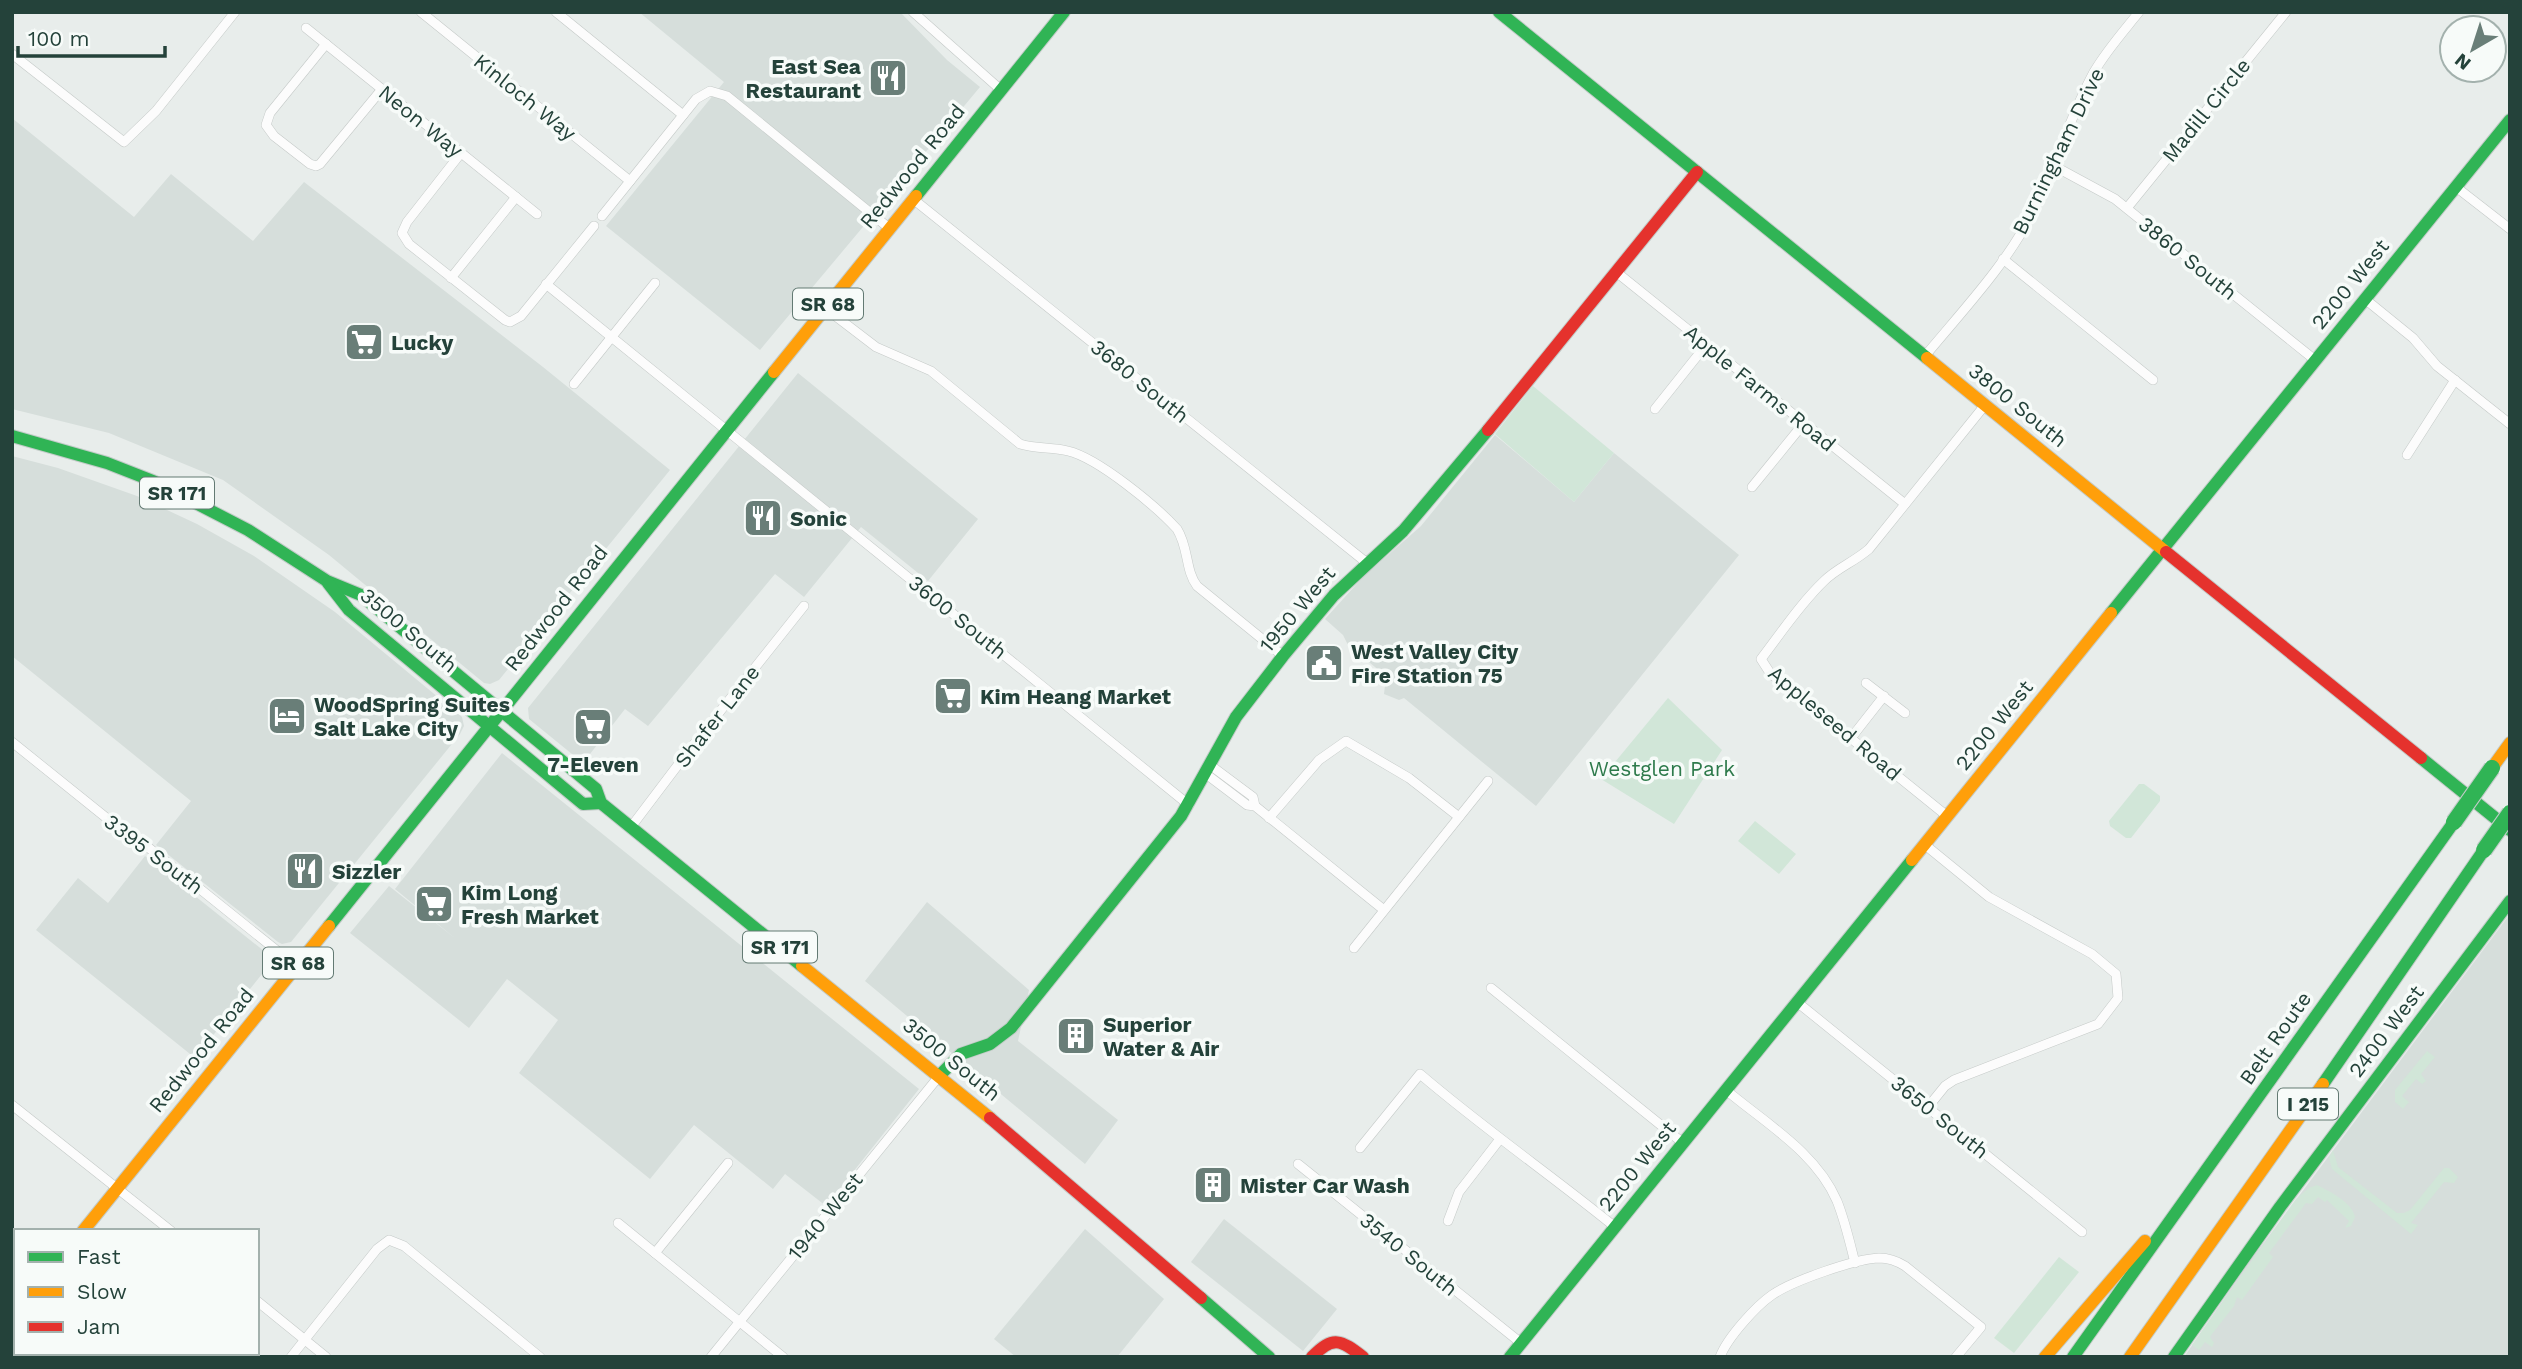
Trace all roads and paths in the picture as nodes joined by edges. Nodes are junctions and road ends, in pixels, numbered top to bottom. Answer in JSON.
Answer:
{"nodes":[{"id":1,"x":235,"y":12,"type":"edge"},
{"id":2,"x":421,"y":12,"type":"edge"},
{"id":3,"x":556,"y":12,"type":"edge"},
{"id":4,"x":913,"y":12,"type":"edge"},
{"id":5,"x":1064,"y":12,"type":"edge"},
{"id":6,"x":1499,"y":12,"type":"edge"},
{"id":7,"x":2139,"y":12,"type":"edge"},
{"id":8,"x":2286,"y":12,"type":"edge"},
{"id":9,"x":306,"y":28,"type":"dead end"},
{"id":10,"x":326,"y":44,"type":"junction"},
{"id":11,"x":12,"y":54,"type":"edge"},
{"id":12,"x":382,"y":89,"type":"junction"},
{"id":13,"x":1002,"y":90,"type":"junction"},
{"id":14,"x":683,"y":115,"type":"junction"},
{"id":15,"x":2510,"y":120,"type":"edge"},
{"id":16,"x":461,"y":153,"type":"junction"},
{"id":17,"x":2054,"y":166,"type":"junction"},
{"id":18,"x":1697,"y":172,"type":"junction"},
{"id":19,"x":630,"y":181,"type":"junction"},
{"id":20,"x":2456,"y":187,"type":"junction"},
{"id":21,"x":516,"y":198,"type":"junction"},
{"id":22,"x":913,"y":199,"type":"junction"},
{"id":23,"x":2127,"y":208,"type":"junction"},
{"id":24,"x":537,"y":214,"type":"dead end"},
{"id":25,"x":602,"y":216,"type":"dead end"},
{"id":26,"x":594,"y":226,"type":"dead end"},
{"id":27,"x":890,"y":228,"type":"junction"},
{"id":28,"x":2510,"y":229,"type":"edge"},
{"id":29,"x":2003,"y":259,"type":"junction"},
{"id":30,"x":1615,"y":271,"type":"junction"},
{"id":31,"x":451,"y":278,"type":"junction"},
{"id":32,"x":655,"y":283,"type":"dead end"},
{"id":33,"x":546,"y":284,"type":"junction"},
{"id":34,"x":2365,"y":299,"type":"junction"},
{"id":35,"x":825,"y":308,"type":"junction"},
{"id":36,"x":611,"y":337,"type":"junction"},
{"id":37,"x":1706,"y":345,"type":"junction"},
{"id":38,"x":1925,"y":356,"type":"junction"},
{"id":39,"x":2315,"y":360,"type":"junction"},
{"id":40,"x":2153,"y":380,"type":"dead end"},
{"id":41,"x":2455,"y":380,"type":"junction"},
{"id":42,"x":574,"y":384,"type":"dead end"},
{"id":43,"x":1985,"y":405,"type":"junction"},
{"id":44,"x":1655,"y":409,"type":"dead end"},
{"id":45,"x":1804,"y":423,"type":"junction"},
{"id":46,"x":2510,"y":424,"type":"edge"},
{"id":47,"x":727,"y":430,"type":"junction"},
{"id":48,"x":12,"y":436,"type":"edge"},
{"id":49,"x":2407,"y":454,"type":"dead end"},
{"id":50,"x":1752,"y":487,"type":"dead end"},
{"id":51,"x":1905,"y":504,"type":"junction"},
{"id":52,"x":2163,"y":550,"type":"junction"},
{"id":53,"x":1367,"y":562,"type":"junction"},
{"id":54,"x":327,"y":581,"type":"junction"},
{"id":55,"x":804,"y":606,"type":"dead end"},
{"id":56,"x":1283,"y":656,"type":"junction"},
{"id":57,"x":1866,"y":682,"type":"dead end"},
{"id":58,"x":1884,"y":696,"type":"junction"},
{"id":59,"x":502,"y":711,"type":"junction"},
{"id":60,"x":1905,"y":713,"type":"dead end"},
{"id":61,"x":489,"y":727,"type":"junction"},
{"id":62,"x":1851,"y":738,"type":"junction"},
{"id":63,"x":12,"y":742,"type":"edge"},
{"id":64,"x":2510,"y":743,"type":"edge"},
{"id":65,"x":1208,"y":770,"type":"junction"},
{"id":66,"x":1488,"y":781,"type":"dead end"},
{"id":67,"x":601,"y":803,"type":"junction"},
{"id":68,"x":1189,"y":805,"type":"junction"},
{"id":69,"x":2510,"y":813,"type":"edge"},
{"id":70,"x":1947,"y":816,"type":"junction"},
{"id":71,"x":1460,"y":817,"type":"junction"},
{"id":72,"x":1269,"y":818,"type":"junction"},
{"id":73,"x":631,"y":827,"type":"junction"},
{"id":74,"x":2510,"y":830,"type":"edge"},
{"id":75,"x":1924,"y":844,"type":"junction"},
{"id":76,"x":2510,"y":901,"type":"edge"},
{"id":77,"x":1384,"y":910,"type":"junction"},
{"id":78,"x":1354,"y":948,"type":"dead end"},
{"id":79,"x":296,"y":966,"type":"junction"},
{"id":80,"x":1491,"y":988,"type":"dead end"},
{"id":81,"x":1797,"y":1002,"type":"junction"},
{"id":82,"x":940,"y":1075,"type":"junction"},
{"id":83,"x":1726,"y":1090,"type":"junction"},
{"id":84,"x":12,"y":1105,"type":"edge"},
{"id":85,"x":1928,"y":1107,"type":"junction"},
{"id":86,"x":1500,"y":1139,"type":"junction"},
{"id":87,"x":1683,"y":1143,"type":"junction"},
{"id":88,"x":1360,"y":1148,"type":"dead end"},
{"id":89,"x":728,"y":1163,"type":"dead end"},
{"id":90,"x":1298,"y":1164,"type":"dead end"},
{"id":91,"x":2210,"y":1165,"type":"junction"},
{"id":92,"x":2261,"y":1172,"type":"junction"},
{"id":93,"x":117,"y":1188,"type":"junction"},
{"id":94,"x":1448,"y":1221,"type":"dead end"},
{"id":95,"x":618,"y":1223,"type":"dead end"},
{"id":96,"x":1615,"y":1227,"type":"junction"},
{"id":97,"x":85,"y":1229,"type":"edge"},
{"id":98,"x":168,"y":1229,"type":"edge"},
{"id":99,"x":2082,"y":1232,"type":"dead end"},
{"id":100,"x":655,"y":1253,"type":"junction"},
{"id":101,"x":1855,"y":1263,"type":"junction"},
{"id":102,"x":259,"y":1303,"type":"edge"},
{"id":103,"x":739,"y":1322,"type":"junction"},
{"id":104,"x":305,"y":1339,"type":"junction"},
{"id":105,"x":1521,"y":1343,"type":"junction"},
{"id":106,"x":290,"y":1357,"type":"edge"},
{"id":107,"x":327,"y":1357,"type":"edge"},
{"id":108,"x":540,"y":1357,"type":"edge"},
{"id":109,"x":711,"y":1357,"type":"edge"},
{"id":110,"x":783,"y":1357,"type":"edge"},
{"id":111,"x":1269,"y":1357,"type":"edge"},
{"id":112,"x":1312,"y":1357,"type":"edge"},
{"id":113,"x":1363,"y":1357,"type":"edge"},
{"id":114,"x":1510,"y":1357,"type":"edge"},
{"id":115,"x":1720,"y":1357,"type":"edge"},
{"id":116,"x":1956,"y":1357,"type":"edge"},
{"id":117,"x":2045,"y":1357,"type":"edge"},
{"id":118,"x":2073,"y":1357,"type":"edge"},
{"id":119,"x":2130,"y":1357,"type":"edge"},
{"id":120,"x":2143,"y":1357,"type":"edge"},
{"id":121,"x":2174,"y":1357,"type":"edge"}],
"edges":[{"from":1,"to":11,"type":"street"},
{"from":2,"to":19,"type":"street","name":"Kinloch Way"},
{"from":3,"to":14,"type":"street"},
{"from":4,"to":13,"type":"street"},
{"from":5,"to":13,"type":"main road","name":"Redwood Road","number":"SR 68"},
{"from":6,"to":18,"type":"main road","name":"3800 South"},
{"from":7,"to":17,"type":"street","name":"Burningham Drive"},
{"from":8,"to":23,"type":"street","name":"Madill Circle"},
{"from":9,"to":10,"type":"street","name":"Neon Way"},
{"from":10,"to":12,"type":"street","name":"Neon Way"},
{"from":10,"to":12,"type":"street"},
{"from":12,"to":16,"type":"street","name":"Neon Way"},
{"from":13,"to":22,"type":"main road","name":"Redwood Road","number":"SR 68"},
{"from":14,"to":19,"type":"street"},
{"from":14,"to":27,"type":"street"},
{"from":15,"to":20,"type":"main road","name":"2200 West"},
{"from":16,"to":21,"type":"street","name":"Neon Way"},
{"from":16,"to":31,"type":"street"},
{"from":17,"to":23,"type":"street","name":"3860 South"},
{"from":17,"to":29,"type":"street","name":"Burningham Drive"},
{"from":18,"to":30,"type":"main road","name":"1950 West"},
{"from":18,"to":38,"type":"main road","name":"3800 South"},
{"from":19,"to":25,"type":"street"},
{"from":20,"to":28,"type":"street"},
{"from":20,"to":34,"type":"main road","name":"2200 West"},
{"from":21,"to":24,"type":"street","name":"Neon Way"},
{"from":21,"to":31,"type":"street"},
{"from":22,"to":27,"type":"main road","name":"Redwood Road","number":"SR 68"},
{"from":22,"to":53,"type":"street","name":"3680 South"},
{"from":23,"to":39,"type":"street","name":"3860 South"},
{"from":26,"to":33,"type":"street"},
{"from":27,"to":35,"type":"main road","name":"Redwood Road","number":"SR 68"},
{"from":29,"to":38,"type":"street","name":"Burningham Drive"},
{"from":29,"to":40,"type":"street"},
{"from":30,"to":37,"type":"street","name":"Apple Farms Road"},
{"from":30,"to":53,"type":"main road","name":"1950 West"},
{"from":31,"to":33,"type":"street"},
{"from":32,"to":36,"type":"street"},
{"from":33,"to":36,"type":"street","name":"3600 South"},
{"from":34,"to":39,"type":"main road","name":"2200 West"},
{"from":34,"to":41,"type":"street"},
{"from":35,"to":47,"type":"main road","name":"Redwood Road","number":"SR 68"},
{"from":35,"to":56,"type":"street"},
{"from":36,"to":42,"type":"street"},
{"from":36,"to":47,"type":"street","name":"3600 South"},
{"from":37,"to":44,"type":"street"},
{"from":37,"to":45,"type":"street","name":"Apple Farms Road"},
{"from":38,"to":43,"type":"main road","name":"3800 South"},
{"from":39,"to":52,"type":"main road","name":"2200 West"},
{"from":41,"to":46,"type":"street"},
{"from":41,"to":49,"type":"street"},
{"from":43,"to":51,"type":"street","name":"Appleseed Road"},
{"from":43,"to":52,"type":"main road","name":"3800 South"},
{"from":45,"to":50,"type":"street"},
{"from":45,"to":51,"type":"street","name":"Apple Farms Road"},
{"from":47,"to":59,"type":"main road","name":"Redwood Road","number":"SR 68"},
{"from":47,"to":68,"type":"street","name":"3600 South"},
{"from":48,"to":54,"type":"main road","name":"3500 South","number":"SR 171"},
{"from":51,"to":62,"type":"street","name":"Appleseed Road"},
{"from":52,"to":70,"type":"main road","name":"2200 West"},
{"from":52,"to":74,"type":"main road","name":"3800 South"},
{"from":53,"to":56,"type":"main road","name":"1950 West"},
{"from":54,"to":59,"type":"main road","name":"3500 South","number":"SR 171"},
{"from":54,"to":61,"type":"main road","name":"3500 South","number":"SR 171"},
{"from":55,"to":73,"type":"street","name":"Shafer Lane"},
{"from":56,"to":65,"type":"main road","name":"1950 West"},
{"from":57,"to":58,"type":"street"},
{"from":58,"to":60,"type":"street"},
{"from":58,"to":62,"type":"street"},
{"from":59,"to":61,"type":"main road","name":"Redwood Road","number":"SR 68"},
{"from":59,"to":67,"type":"main road","name":"3500 South","number":"SR 171"},
{"from":61,"to":67,"type":"main road","name":"3500 South","number":"SR 171"},
{"from":61,"to":79,"type":"main road","name":"Redwood Road","number":"SR 68"},
{"from":62,"to":70,"type":"street","name":"Appleseed Road"},
{"from":63,"to":79,"type":"street","name":"3395 South"},
{"from":64,"to":91,"type":"main road","name":"Belt Route","number":"I 215","bridge":true},
{"from":65,"to":68,"type":"main road","name":"1950 West"},
{"from":65,"to":72,"type":"street"},
{"from":66,"to":71,"type":"street"},
{"from":67,"to":73,"type":"main road","name":"3500 South","number":"SR 171"},
{"from":68,"to":82,"type":"main road","name":"1950 West"},
{"from":69,"to":92,"type":"main road","number":"I 215","bridge":true},
{"from":70,"to":75,"type":"main road","name":"2200 West"},
{"from":71,"to":72,"type":"street"},
{"from":71,"to":77,"type":"street"},
{"from":72,"to":77,"type":"street"},
{"from":73,"to":82,"type":"main road","name":"3500 South","number":"SR 171"},
{"from":75,"to":81,"type":"main road","name":"2200 West"},
{"from":75,"to":85,"type":"street"},
{"from":76,"to":121,"type":"main road","name":"2400 West"},
{"from":77,"to":78,"type":"street"},
{"from":79,"to":93,"type":"main road","name":"Redwood Road","number":"SR 68"},
{"from":80,"to":87,"type":"street"},
{"from":81,"to":83,"type":"main road","name":"2200 West"},
{"from":81,"to":85,"type":"street","name":"3650 South"},
{"from":82,"to":103,"type":"street","name":"1940 West"},
{"from":82,"to":111,"type":"main road","name":"3500 South","number":"SR 171"},
{"from":83,"to":87,"type":"main road","name":"2200 West"},
{"from":83,"to":101,"type":"street"},
{"from":84,"to":93,"type":"street"},
{"from":85,"to":99,"type":"street","name":"3650 South"},
{"from":86,"to":88,"type":"street"},
{"from":86,"to":94,"type":"street"},
{"from":86,"to":96,"type":"street"},
{"from":87,"to":96,"type":"main road","name":"2200 West"},
{"from":89,"to":100,"type":"street"},
{"from":90,"to":105,"type":"street","name":"3540 South"},
{"from":91,"to":117,"type":"main road"},
{"from":91,"to":118,"type":"main road","name":"Belt Route","number":"I 215"},
{"from":92,"to":119,"type":"main road","number":"I 215"},
{"from":92,"to":120,"type":"main road"},
{"from":93,"to":97,"type":"main road","name":"Redwood Road","number":"SR 68"},
{"from":93,"to":98,"type":"street"},
{"from":95,"to":100,"type":"street"},
{"from":96,"to":105,"type":"main road","name":"2200 West"},
{"from":100,"to":103,"type":"street"},
{"from":101,"to":115,"type":"street"},
{"from":101,"to":116,"type":"street"},
{"from":102,"to":104,"type":"street"},
{"from":103,"to":109,"type":"street","name":"1940 West"},
{"from":103,"to":110,"type":"street"},
{"from":104,"to":106,"type":"street"},
{"from":104,"to":107,"type":"street"},
{"from":104,"to":108,"type":"street"},
{"from":105,"to":114,"type":"main road","name":"2200 West"},
{"from":112,"to":113,"type":"main road"}]}
